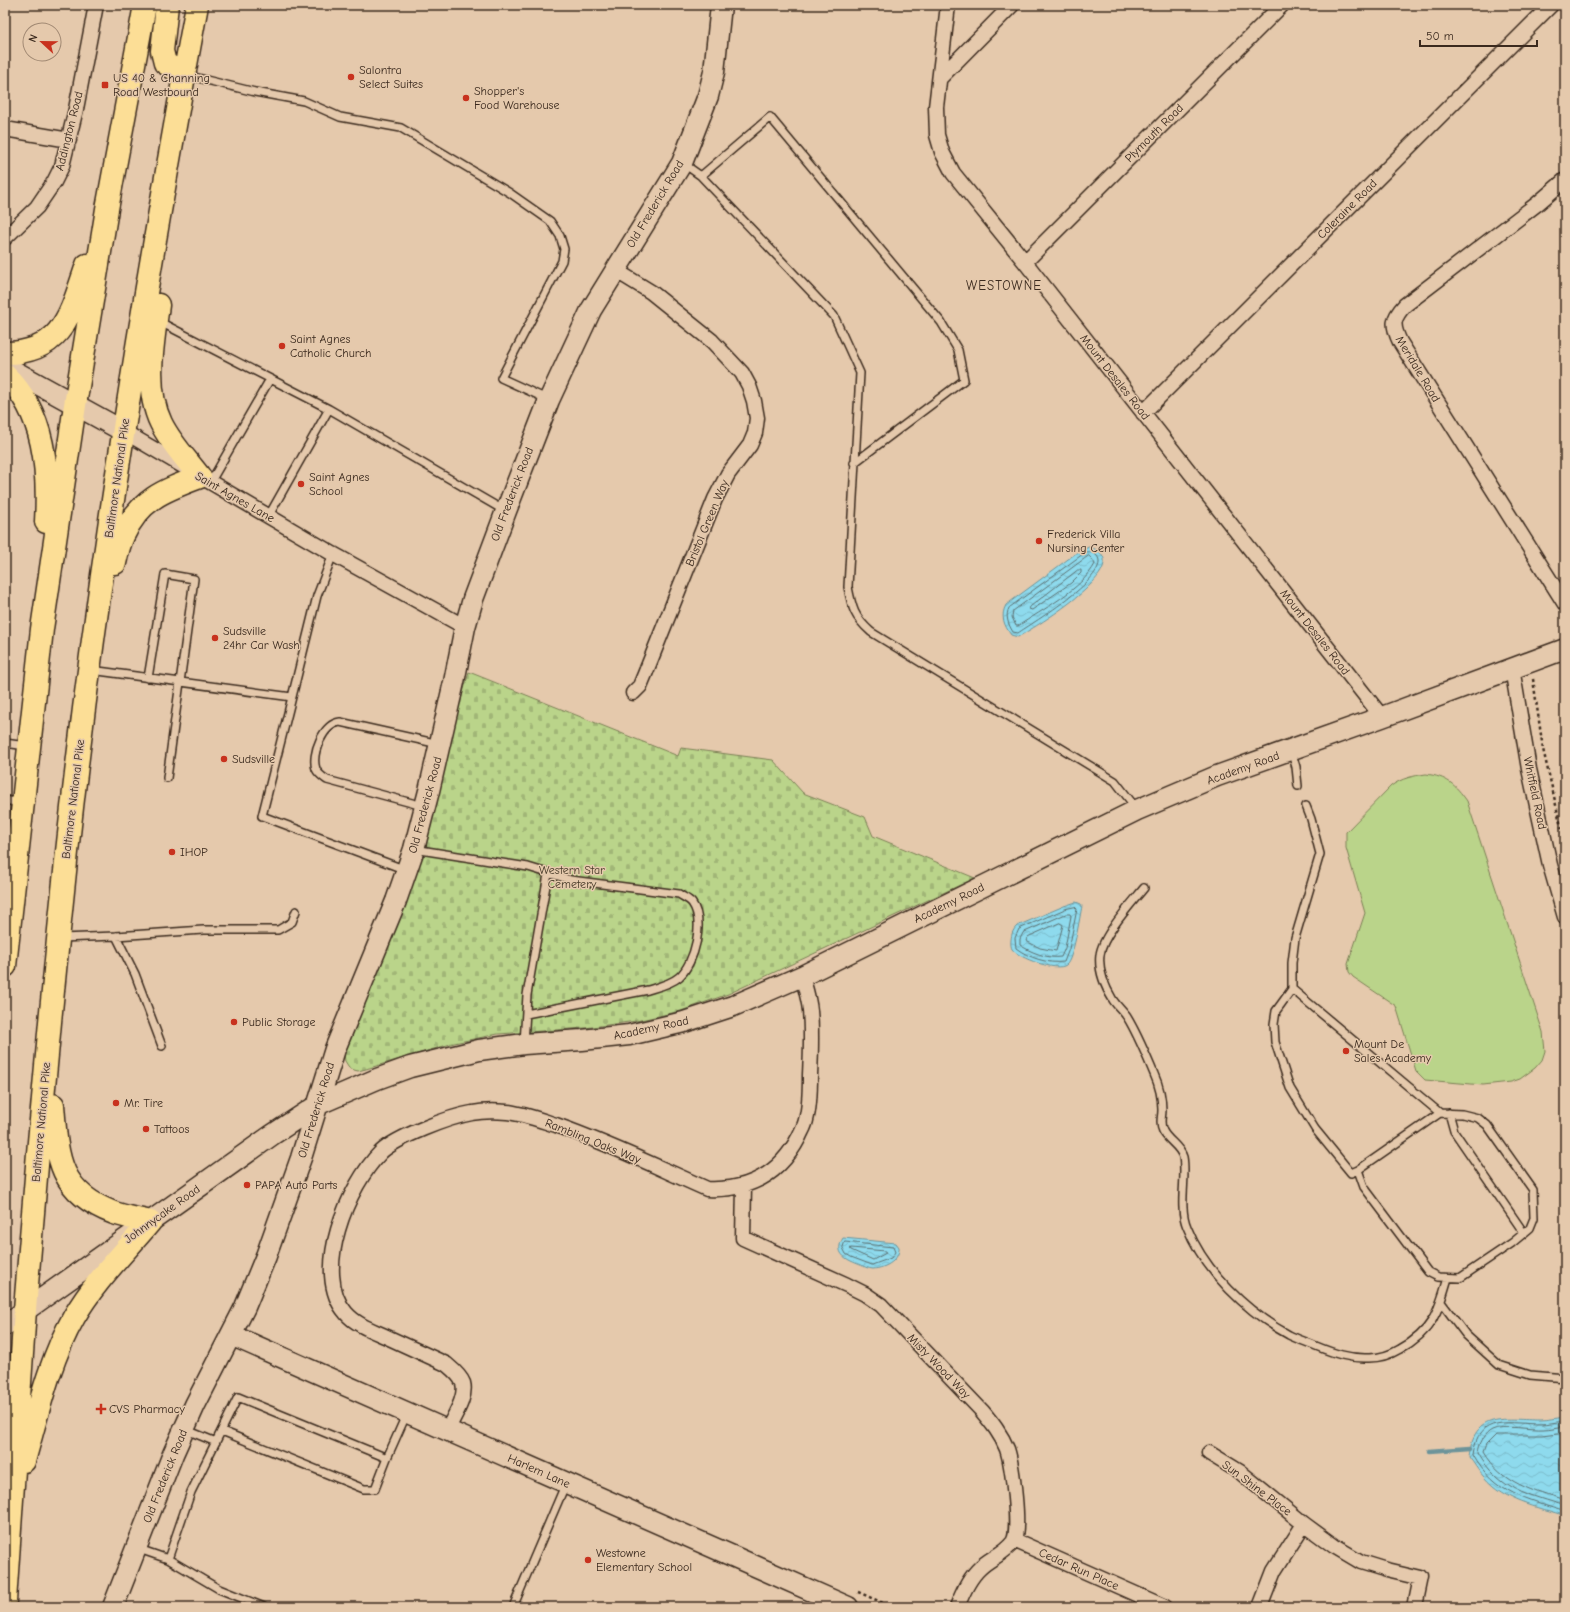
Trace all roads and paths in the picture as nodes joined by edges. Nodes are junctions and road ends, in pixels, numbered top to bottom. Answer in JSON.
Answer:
{"nodes":[{"id":1,"x":96,"y":5,"type":"edge"},
{"id":2,"x":145,"y":5,"type":"edge"},
{"id":3,"x":167,"y":5,"type":"edge"},
{"id":4,"x":197,"y":5,"type":"edge"},
{"id":5,"x":721,"y":5,"type":"edge"},
{"id":6,"x":948,"y":5,"type":"edge"},
{"id":7,"x":1012,"y":5,"type":"edge"},
{"id":8,"x":1282,"y":5,"type":"edge"},
{"id":9,"x":1551,"y":5,"type":"edge"},
{"id":10,"x":184,"y":75,"type":"junction"},
{"id":11,"x":940,"y":78,"type":"junction"},
{"id":12,"x":175,"y":121,"type":"junction"},
{"id":13,"x":5,"y":129,"type":"edge"},
{"id":14,"x":69,"y":140,"type":"junction"},
{"id":15,"x":682,"y":163,"type":"junction"},
{"id":16,"x":702,"y":176,"type":"junction"},
{"id":17,"x":1565,"y":180,"type":"edge"},
{"id":18,"x":107,"y":209,"type":"junction"},
{"id":19,"x":5,"y":238,"type":"edge"},
{"id":20,"x":1025,"y":262,"type":"junction"},
{"id":21,"x":615,"y":270,"type":"junction"},
{"id":22,"x":156,"y":320,"type":"junction"},
{"id":23,"x":5,"y":353,"type":"edge"},
{"id":24,"x":5,"y":366,"type":"edge"},
{"id":25,"x":5,"y":376,"type":"edge"},
{"id":26,"x":270,"y":379,"type":"junction"},
{"id":27,"x":549,"y":400,"type":"junction"},
{"id":28,"x":75,"y":405,"type":"junction"},
{"id":29,"x":329,"y":409,"type":"junction"},
{"id":30,"x":1143,"y":414,"type":"junction"},
{"id":31,"x":123,"y":431,"type":"junction"},
{"id":32,"x":854,"y":463,"type":"junction"},
{"id":33,"x":205,"y":480,"type":"junction"},
{"id":34,"x":506,"y":511,"type":"junction"},
{"id":35,"x":268,"y":517,"type":"junction"},
{"id":36,"x":333,"y":554,"type":"junction"},
{"id":37,"x":1565,"y":604,"type":"edge"},
{"id":38,"x":465,"y":627,"type":"junction"},
{"id":39,"x":42,"y":629,"type":"junction"},
{"id":40,"x":94,"y":637,"type":"junction"},
{"id":41,"x":1565,"y":649,"type":"edge"},
{"id":42,"x":1512,"y":668,"type":"junction"},
{"id":43,"x":89,"y":670,"type":"junction"},
{"id":44,"x":1534,"y":675,"type":"dead end"},
{"id":45,"x":148,"y":678,"type":"junction"},
{"id":46,"x":180,"y":682,"type":"junction"},
{"id":47,"x":633,"y":693,"type":"dead end"},
{"id":48,"x":292,"y":698,"type":"junction"},
{"id":49,"x":1382,"y":718,"type":"junction"},
{"id":50,"x":5,"y":743,"type":"edge"},
{"id":51,"x":440,"y":744,"type":"junction"},
{"id":52,"x":28,"y":746,"type":"junction"},
{"id":53,"x":1291,"y":750,"type":"junction"},
{"id":54,"x":167,"y":778,"type":"dead end"},
{"id":55,"x":1298,"y":786,"type":"dead end"},
{"id":56,"x":13,"y":802,"type":"edge"},
{"id":57,"x":1306,"y":806,"type":"dead end"},
{"id":58,"x":425,"y":807,"type":"junction"},
{"id":59,"x":1137,"y":810,"type":"junction"},
{"id":60,"x":1565,"y":844,"type":"edge"},
{"id":61,"x":414,"y":849,"type":"junction"},
{"id":62,"x":406,"y":870,"type":"junction"},
{"id":63,"x":548,"y":874,"type":"junction"},
{"id":64,"x":1144,"y":888,"type":"dead end"},
{"id":65,"x":296,"y":911,"type":"dead end"},
{"id":66,"x":1565,"y":916,"type":"edge"},
{"id":67,"x":116,"y":936,"type":"junction"},
{"id":68,"x":58,"y":938,"type":"junction"},
{"id":69,"x":6,"y":956,"type":"edge"},
{"id":70,"x":802,"y":976,"type":"junction"},
{"id":71,"x":1292,"y":989,"type":"junction"},
{"id":72,"x":526,"y":1014,"type":"junction"},
{"id":73,"x":48,"y":1038,"type":"junction"},
{"id":74,"x":524,"y":1044,"type":"junction"},
{"id":75,"x":162,"y":1046,"type":"dead end"},
{"id":76,"x":319,"y":1104,"type":"junction"},
{"id":77,"x":1440,"y":1113,"type":"junction"},
{"id":78,"x":1449,"y":1114,"type":"junction"},
{"id":79,"x":1358,"y":1170,"type":"junction"},
{"id":80,"x":744,"y":1186,"type":"junction"},
{"id":81,"x":150,"y":1222,"type":"junction"},
{"id":82,"x":1524,"y":1233,"type":"junction"},
{"id":83,"x":1448,"y":1278,"type":"junction"},
{"id":84,"x":1441,"y":1302,"type":"junction"},
{"id":85,"x":25,"y":1311,"type":"junction"},
{"id":86,"x":5,"y":1325,"type":"edge"},
{"id":87,"x":231,"y":1334,"type":"junction"},
{"id":88,"x":1565,"y":1378,"type":"edge"},
{"id":89,"x":407,"y":1413,"type":"junction"},
{"id":90,"x":184,"y":1429,"type":"junction"},
{"id":91,"x":222,"y":1431,"type":"junction"},
{"id":92,"x":447,"y":1431,"type":"junction"},
{"id":93,"x":216,"y":1442,"type":"junction"},
{"id":94,"x":1209,"y":1453,"type":"dead end"},
{"id":95,"x":387,"y":1458,"type":"junction"},
{"id":96,"x":566,"y":1483,"type":"junction"},
{"id":97,"x":13,"y":1500,"type":"junction"},
{"id":98,"x":1304,"y":1524,"type":"junction"},
{"id":99,"x":1014,"y":1540,"type":"junction"},
{"id":100,"x":136,"y":1548,"type":"junction"},
{"id":101,"x":168,"y":1559,"type":"junction"},
{"id":102,"x":5,"y":1601,"type":"edge"},
{"id":103,"x":113,"y":1607,"type":"edge"},
{"id":104,"x":264,"y":1607,"type":"edge"},
{"id":105,"x":513,"y":1607,"type":"edge"},
{"id":106,"x":848,"y":1607,"type":"edge"},
{"id":107,"x":957,"y":1607,"type":"edge"},
{"id":108,"x":1165,"y":1607,"type":"edge"},
{"id":109,"x":1260,"y":1607,"type":"edge"},
{"id":110,"x":1415,"y":1607,"type":"edge"}],
"edges":[{"from":1,"to":14,"type":"street","name":"Addington Road"},
{"from":2,"to":18,"type":"main road"},
{"from":3,"to":10,"type":"main road"},
{"from":4,"to":10,"type":"main road","name":"Baltimore National Pike"},
{"from":5,"to":15,"type":"street","name":"Old Frederick Road"},
{"from":6,"to":11,"type":"street","name":"Mount Desales Road"},
{"from":7,"to":11,"type":"street"},
{"from":8,"to":20,"type":"street","name":"Plymouth Road"},
{"from":9,"to":30,"type":"street","name":"Coleraine Road"},
{"from":10,"to":12,"type":"main road","name":"Baltimore National Pike"},
{"from":10,"to":27,"type":"lane"},
{"from":11,"to":20,"type":"street","name":"Mount Desales Road"},
{"from":12,"to":22,"type":"main road"},
{"from":12,"to":31,"type":"main road","name":"Baltimore National Pike"},
{"from":13,"to":14,"type":"street"},
{"from":14,"to":19,"type":"street","name":"Addington Road"},
{"from":15,"to":16,"type":"lane"},
{"from":15,"to":21,"type":"street","name":"Old Frederick Road"},
{"from":16,"to":32,"type":"lane"},
{"from":16,"to":32,"type":"lane"},
{"from":17,"to":37,"type":"street","name":"Meridale Road"},
{"from":18,"to":23,"type":"main road"},
{"from":18,"to":28,"type":"main road"},
{"from":20,"to":30,"type":"street","name":"Mount Desales Road"},
{"from":21,"to":27,"type":"street","name":"Old Frederick Road"},
{"from":21,"to":47,"type":"street","name":"Bristol Green Way"},
{"from":22,"to":26,"type":"lane"},
{"from":22,"to":33,"type":"main road"},
{"from":24,"to":28,"type":"street","name":"Saint Agnes Lane"},
{"from":25,"to":39,"type":"main road"},
{"from":26,"to":29,"type":"lane"},
{"from":26,"to":33,"type":"lane"},
{"from":27,"to":34,"type":"street","name":"Old Frederick Road"},
{"from":28,"to":31,"type":"street","name":"Saint Agnes Lane"},
{"from":28,"to":39,"type":"main road"},
{"from":29,"to":34,"type":"lane"},
{"from":29,"to":35,"type":"lane"},
{"from":30,"to":49,"type":"street","name":"Mount Desales Road"},
{"from":31,"to":33,"type":"street","name":"Saint Agnes Lane"},
{"from":31,"to":40,"type":"main road","name":"Baltimore National Pike"},
{"from":32,"to":59,"type":"lane"},
{"from":33,"to":35,"type":"street","name":"Saint Agnes Lane"},
{"from":33,"to":40,"type":"main road"},
{"from":34,"to":38,"type":"street","name":"Old Frederick Road"},
{"from":35,"to":36,"type":"street","name":"Saint Agnes Lane"},
{"from":36,"to":38,"type":"street","name":"Saint Agnes Lane"},
{"from":36,"to":48,"type":"lane"},
{"from":38,"to":51,"type":"street","name":"Old Frederick Road"},
{"from":39,"to":52,"type":"main road"},
{"from":40,"to":43,"type":"main road","name":"Baltimore National Pike"},
{"from":41,"to":42,"type":"street","name":"Academy Road"},
{"from":42,"to":49,"type":"street","name":"Academy Road"},
{"from":42,"to":66,"type":"street","name":"Whitfield Road"},
{"from":43,"to":45,"type":"lane"},
{"from":43,"to":68,"type":"main road","name":"Baltimore National Pike"},
{"from":44,"to":60,"type":"path"},
{"from":45,"to":46,"type":"lane"},
{"from":45,"to":46,"type":"lane"},
{"from":46,"to":48,"type":"lane"},
{"from":46,"to":54,"type":"lane"},
{"from":48,"to":62,"type":"lane"},
{"from":49,"to":53,"type":"street","name":"Academy Road"},
{"from":50,"to":52,"type":"lane"},
{"from":51,"to":58,"type":"street","name":"Old Frederick Road"},
{"from":51,"to":58,"type":"lane"},
{"from":52,"to":56,"type":"main road"},
{"from":53,"to":55,"type":"lane"},
{"from":53,"to":59,"type":"street","name":"Academy Road"},
{"from":56,"to":69,"type":"main road"},
{"from":57,"to":71,"type":"lane"},
{"from":58,"to":61,"type":"street","name":"Old Frederick Road"},
{"from":59,"to":70,"type":"street","name":"Academy Road"},
{"from":61,"to":62,"type":"street","name":"Old Frederick Road"},
{"from":61,"to":63,"type":"lane"},
{"from":62,"to":76,"type":"street","name":"Old Frederick Road"},
{"from":63,"to":72,"type":"lane"},
{"from":63,"to":72,"type":"lane"},
{"from":64,"to":84,"type":"lane"},
{"from":65,"to":67,"type":"lane"},
{"from":67,"to":68,"type":"lane"},
{"from":67,"to":75,"type":"lane"},
{"from":68,"to":73,"type":"main road","name":"Baltimore National Pike"},
{"from":70,"to":74,"type":"street","name":"Academy Road"},
{"from":70,"to":80,"type":"street","name":"Rambling Oaks Way"},
{"from":71,"to":77,"type":"lane"},
{"from":71,"to":79,"type":"lane"},
{"from":72,"to":74,"type":"lane"},
{"from":73,"to":81,"type":"main road"},
{"from":73,"to":85,"type":"main road","name":"Baltimore National Pike"},
{"from":74,"to":76,"type":"street","name":"Academy Road"},
{"from":76,"to":81,"type":"street","name":"Johnnycake Road"},
{"from":76,"to":87,"type":"street","name":"Old Frederick Road"},
{"from":77,"to":78,"type":"lane"},
{"from":77,"to":79,"type":"lane"},
{"from":78,"to":82,"type":"lane"},
{"from":78,"to":82,"type":"lane"},
{"from":79,"to":83,"type":"lane"},
{"from":80,"to":92,"type":"street","name":"Rambling Oaks Way"},
{"from":80,"to":99,"type":"street","name":"Misty Wood Way"},
{"from":81,"to":85,"type":"street","name":"Johnnycake Road"},
{"from":81,"to":97,"type":"main road"},
{"from":82,"to":83,"type":"lane"},
{"from":83,"to":84,"type":"lane"},
{"from":84,"to":88,"type":"lane"},
{"from":85,"to":86,"type":"street","name":"Johnnycake Road"},
{"from":85,"to":97,"type":"main road","name":"Baltimore National Pike"},
{"from":87,"to":89,"type":"street","name":"Harlem Lane"},
{"from":87,"to":90,"type":"street","name":"Old Frederick Road"},
{"from":89,"to":92,"type":"street","name":"Harlem Lane"},
{"from":89,"to":95,"type":"lane"},
{"from":90,"to":93,"type":"lane"},
{"from":90,"to":100,"type":"street","name":"Old Frederick Road"},
{"from":91,"to":93,"type":"lane"},
{"from":91,"to":95,"type":"lane"},
{"from":91,"to":95,"type":"lane"},
{"from":92,"to":96,"type":"street","name":"Harlem Lane"},
{"from":93,"to":101,"type":"lane"},
{"from":94,"to":98,"type":"street","name":"Sun Shine Place"},
{"from":96,"to":105,"type":"lane"},
{"from":96,"to":106,"type":"street","name":"Harlem Lane"},
{"from":97,"to":102,"type":"main road","name":"Baltimore National Pike"},
{"from":98,"to":109,"type":"street","name":"Sun Shine Place"},
{"from":98,"to":110,"type":"street","name":"Sun Shine Place"},
{"from":99,"to":107,"type":"street"},
{"from":99,"to":108,"type":"street","name":"Cedar Run Place"},
{"from":100,"to":101,"type":"lane"},
{"from":100,"to":103,"type":"street","name":"Old Frederick Road"},
{"from":101,"to":104,"type":"lane"}]}
